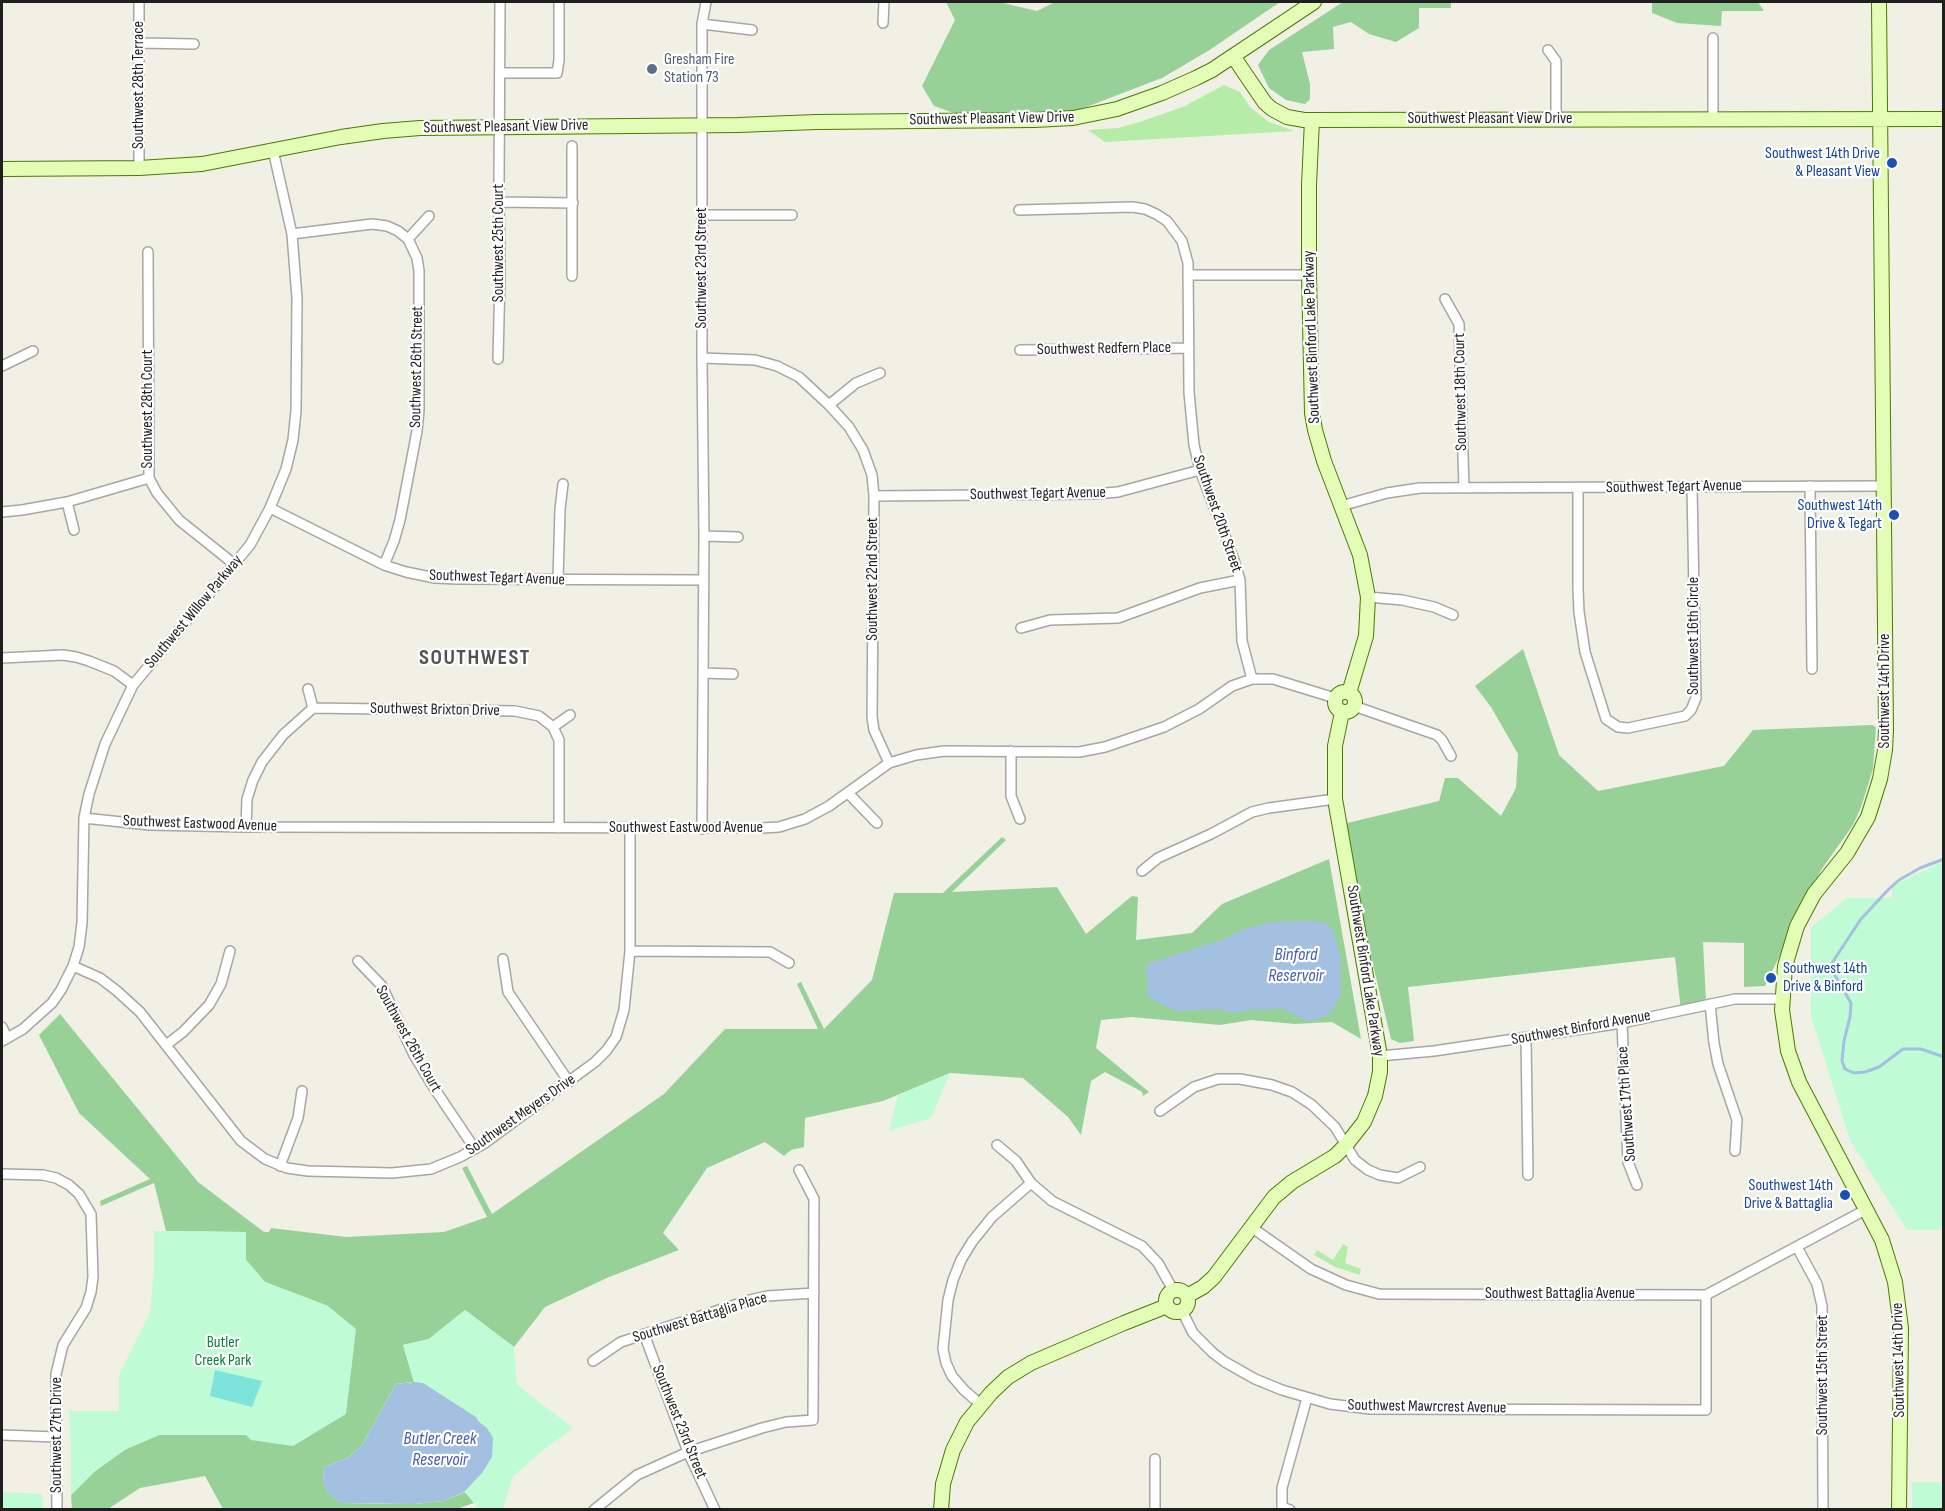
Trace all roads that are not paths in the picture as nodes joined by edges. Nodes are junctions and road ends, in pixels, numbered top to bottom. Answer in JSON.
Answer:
{"nodes":[{"id":1,"x":140,"y":2,"type":"edge"},
{"id":2,"x":500,"y":2,"type":"edge"},
{"id":3,"x":559,"y":2,"type":"edge"},
{"id":4,"x":706,"y":2,"type":"edge"},
{"id":5,"x":884,"y":2,"type":"edge"},
{"id":6,"x":1314,"y":2,"type":"edge"},
{"id":7,"x":1879,"y":2,"type":"edge"},
{"id":8,"x":884,"y":22,"type":"dead end"},
{"id":9,"x":702,"y":24,"type":"junction"},
{"id":10,"x":752,"y":30,"type":"dead end"},
{"id":11,"x":1713,"y":38,"type":"dead end"},
{"id":12,"x":140,"y":43,"type":"junction"},
{"id":13,"x":194,"y":44,"type":"dead end"},
{"id":14,"x":1548,"y":50,"type":"dead end"},
{"id":15,"x":1233,"y":56,"type":"junction"},
{"id":16,"x":500,"y":73,"type":"junction"},
{"id":17,"x":1713,"y":118,"type":"junction"},
{"id":18,"x":1556,"y":119,"type":"junction"},
{"id":19,"x":1944,"y":119,"type":"edge"},
{"id":20,"x":1308,"y":120,"type":"junction"},
{"id":21,"x":1880,"y":120,"type":"junction"},
{"id":22,"x":703,"y":125,"type":"junction"},
{"id":23,"x":499,"y":126,"type":"junction"},
{"id":24,"x":572,"y":146,"type":"dead end"},
{"id":25,"x":273,"y":150,"type":"junction"},
{"id":26,"x":139,"y":168,"type":"junction"},
{"id":27,"x":2,"y":170,"type":"edge"},
{"id":28,"x":500,"y":202,"type":"junction"},
{"id":29,"x":573,"y":203,"type":"junction"},
{"id":30,"x":1019,"y":210,"type":"dead end"},
{"id":31,"x":702,"y":215,"type":"junction"},
{"id":32,"x":792,"y":215,"type":"dead end"},
{"id":33,"x":429,"y":216,"type":"dead end"},
{"id":34,"x":291,"y":234,"type":"junction"},
{"id":35,"x":408,"y":239,"type":"junction"},
{"id":36,"x":148,"y":252,"type":"dead end"},
{"id":37,"x":1309,"y":274,"type":"junction"},
{"id":38,"x":1188,"y":275,"type":"junction"},
{"id":39,"x":572,"y":276,"type":"dead end"},
{"id":40,"x":1445,"y":299,"type":"dead end"},
{"id":41,"x":1189,"y":348,"type":"junction"},
{"id":42,"x":1020,"y":350,"type":"dead end"},
{"id":43,"x":33,"y":351,"type":"dead end"},
{"id":44,"x":702,"y":358,"type":"junction"},
{"id":45,"x":498,"y":359,"type":"dead end"},
{"id":46,"x":2,"y":366,"type":"edge"},
{"id":47,"x":880,"y":373,"type":"dead end"},
{"id":48,"x":830,"y":405,"type":"junction"},
{"id":49,"x":1200,"y":470,"type":"junction"},
{"id":50,"x":148,"y":478,"type":"junction"},
{"id":51,"x":563,"y":484,"type":"dead end"},
{"id":52,"x":1810,"y":486,"type":"junction"},
{"id":53,"x":1884,"y":486,"type":"junction"},
{"id":54,"x":1692,"y":487,"type":"junction"},
{"id":55,"x":1464,"y":488,"type":"junction"},
{"id":56,"x":1578,"y":489,"type":"junction"},
{"id":57,"x":874,"y":496,"type":"junction"},
{"id":58,"x":67,"y":502,"type":"junction"},
{"id":59,"x":1341,"y":506,"type":"junction"},
{"id":60,"x":270,"y":508,"type":"junction"},
{"id":61,"x":2,"y":512,"type":"edge"},
{"id":62,"x":74,"y":530,"type":"dead end"},
{"id":63,"x":704,"y":536,"type":"junction"},
{"id":64,"x":738,"y":537,"type":"dead end"},
{"id":65,"x":234,"y":564,"type":"junction"},
{"id":66,"x":384,"y":565,"type":"junction"},
{"id":67,"x":558,"y":580,"type":"junction"},
{"id":68,"x":704,"y":580,"type":"junction"},
{"id":69,"x":1240,"y":580,"type":"junction"},
{"id":70,"x":1368,"y":597,"type":"junction"},
{"id":71,"x":1453,"y":615,"type":"dead end"},
{"id":72,"x":1021,"y":628,"type":"dead end"},
{"id":73,"x":2,"y":658,"type":"edge"},
{"id":74,"x":1812,"y":669,"type":"dead end"},
{"id":75,"x":703,"y":674,"type":"junction"},
{"id":76,"x":733,"y":674,"type":"dead end"},
{"id":77,"x":1252,"y":679,"type":"junction"},
{"id":78,"x":133,"y":685,"type":"junction"},
{"id":79,"x":308,"y":688,"type":"dead end"},
{"id":80,"x":1345,"y":702,"type":"junction"},
{"id":81,"x":313,"y":708,"type":"junction"},
{"id":82,"x":570,"y":715,"type":"dead end"},
{"id":83,"x":553,"y":727,"type":"junction"},
{"id":84,"x":1011,"y":751,"type":"junction"},
{"id":85,"x":1451,"y":756,"type":"dead end"},
{"id":86,"x":889,"y":763,"type":"junction"},
{"id":87,"x":848,"y":793,"type":"junction"},
{"id":88,"x":1335,"y":799,"type":"junction"},
{"id":89,"x":84,"y":818,"type":"junction"},
{"id":90,"x":1020,"y":819,"type":"dead end"},
{"id":91,"x":877,"y":823,"type":"dead end"},
{"id":92,"x":246,"y":827,"type":"junction"},
{"id":93,"x":559,"y":828,"type":"junction"},
{"id":94,"x":630,"y":828,"type":"junction"},
{"id":95,"x":702,"y":829,"type":"junction"},
{"id":96,"x":1142,"y":871,"type":"dead end"},
{"id":97,"x":230,"y":951,"type":"dead end"},
{"id":98,"x":630,"y":951,"type":"junction"},
{"id":99,"x":502,"y":959,"type":"dead end"},
{"id":100,"x":358,"y":961,"type":"dead end"},
{"id":101,"x":789,"y":963,"type":"dead end"},
{"id":102,"x":73,"y":966,"type":"junction"},
{"id":103,"x":1782,"y":999,"type":"junction"},
{"id":104,"x":1710,"y":1004,"type":"junction"},
{"id":105,"x":1622,"y":1023,"type":"junction"},
{"id":106,"x":2,"y":1027,"type":"edge"},
{"id":107,"x":1526,"y":1038,"type":"junction"},
{"id":108,"x":4,"y":1040,"type":"edge"},
{"id":109,"x":166,"y":1045,"type":"junction"},
{"id":110,"x":1380,"y":1056,"type":"junction"},
{"id":111,"x":569,"y":1082,"type":"junction"},
{"id":112,"x":302,"y":1091,"type":"dead end"},
{"id":113,"x":1160,"y":1111,"type":"dead end"},
{"id":114,"x":997,"y":1145,"type":"dead end"},
{"id":115,"x":1346,"y":1145,"type":"junction"},
{"id":116,"x":475,"y":1149,"type":"junction"},
{"id":117,"x":1735,"y":1151,"type":"dead end"},
{"id":118,"x":280,"y":1166,"type":"junction"},
{"id":119,"x":1420,"y":1167,"type":"dead end"},
{"id":120,"x":799,"y":1170,"type":"dead end"},
{"id":121,"x":2,"y":1174,"type":"edge"},
{"id":122,"x":1528,"y":1175,"type":"dead end"},
{"id":123,"x":1031,"y":1183,"type":"junction"},
{"id":124,"x":1637,"y":1185,"type":"dead end"},
{"id":125,"x":1867,"y":1209,"type":"junction"},
{"id":126,"x":1251,"y":1227,"type":"junction"},
{"id":127,"x":1797,"y":1246,"type":"junction"},
{"id":128,"x":1173,"y":1290,"type":"junction"},
{"id":129,"x":814,"y":1293,"type":"junction"},
{"id":130,"x":1706,"y":1294,"type":"junction"},
{"id":131,"x":1187,"y":1296,"type":"junction"},
{"id":132,"x":1167,"y":1306,"type":"junction"},
{"id":133,"x":1182,"y":1311,"type":"junction"},
{"id":134,"x":644,"y":1334,"type":"junction"},
{"id":135,"x":593,"y":1361,"type":"dead end"},
{"id":136,"x":1307,"y":1398,"type":"junction"},
{"id":137,"x":980,"y":1404,"type":"junction"},
{"id":138,"x":2,"y":1435,"type":"edge"},
{"id":139,"x":56,"y":1437,"type":"junction"},
{"id":140,"x":688,"y":1452,"type":"junction"},
{"id":141,"x":1155,"y":1459,"type":"dead end"},
{"id":142,"x":1286,"y":1508,"type":"edge"},
{"id":143,"x":57,"y":1509,"type":"edge"},
{"id":144,"x":594,"y":1509,"type":"edge"},
{"id":145,"x":715,"y":1509,"type":"edge"},
{"id":146,"x":941,"y":1509,"type":"edge"},
{"id":147,"x":1155,"y":1509,"type":"edge"},
{"id":148,"x":1823,"y":1509,"type":"edge"},
{"id":149,"x":1899,"y":1509,"type":"edge"}],
"edges":[{"from":1,"to":12,"type":"street","name":"Southwest 28th Terrace"},
{"from":2,"to":16,"type":"street","name":"Southwest 25th Court"},
{"from":3,"to":16,"type":"street"},
{"from":4,"to":9,"type":"street","name":"Southwest 23rd Street"},
{"from":5,"to":8,"type":"street"},
{"from":6,"to":15,"type":"street"},
{"from":7,"to":21,"type":"street","name":"Southwest 14th Drive"},
{"from":9,"to":10,"type":"street"},
{"from":9,"to":22,"type":"street","name":"Southwest 23rd Street"},
{"from":11,"to":17,"type":"street"},
{"from":12,"to":13,"type":"street"},
{"from":12,"to":26,"type":"street","name":"Southwest 28th Terrace"},
{"from":14,"to":18,"type":"street"},
{"from":15,"to":20,"type":"street","name":"Southwest Pleasant View Drive"},
{"from":15,"to":22,"type":"street","name":"Southwest Pleasant View Drive"},
{"from":16,"to":23,"type":"street","name":"Southwest 25th Court"},
{"from":17,"to":18,"type":"street","name":"Southwest Pleasant View Drive"},
{"from":17,"to":21,"type":"street","name":"Southwest Pleasant View Drive"},
{"from":18,"to":20,"type":"street","name":"Southwest Pleasant View Drive"},
{"from":19,"to":21,"type":"street","name":"Southwest Pleasant View Drive"},
{"from":20,"to":37,"type":"street","name":"Southwest Binford Lake Parkway"},
{"from":21,"to":53,"type":"street","name":"Southwest 14th Drive"},
{"from":22,"to":23,"type":"street","name":"Southwest Pleasant View Drive"},
{"from":22,"to":31,"type":"street","name":"Southwest 23rd Street"},
{"from":23,"to":25,"type":"street","name":"Southwest Pleasant View Drive"},
{"from":23,"to":28,"type":"street","name":"Southwest 25th Court"},
{"from":24,"to":29,"type":"street"},
{"from":25,"to":26,"type":"street","name":"Southwest Pleasant View Drive"},
{"from":25,"to":34,"type":"street","name":"Southwest Willow Parkway"},
{"from":26,"to":27,"type":"street","name":"Southwest Pleasant View Drive"},
{"from":28,"to":29,"type":"street"},
{"from":28,"to":45,"type":"street","name":"Southwest 25th Court"},
{"from":29,"to":39,"type":"street"},
{"from":30,"to":38,"type":"street","name":"Southwest 20th Street"},
{"from":31,"to":32,"type":"street"},
{"from":31,"to":44,"type":"street","name":"Southwest 23rd Street"},
{"from":33,"to":35,"type":"street"},
{"from":34,"to":35,"type":"street"},
{"from":34,"to":60,"type":"street","name":"Southwest Willow Parkway"},
{"from":35,"to":66,"type":"street","name":"Southwest 26th Street"},
{"from":36,"to":50,"type":"street","name":"Southwest 28th Court"},
{"from":37,"to":38,"type":"street"},
{"from":37,"to":59,"type":"street","name":"Southwest Binford Lake Parkway"},
{"from":38,"to":41,"type":"street","name":"Southwest 20th Street"},
{"from":40,"to":55,"type":"street","name":"Southwest 18th Court"},
{"from":41,"to":42,"type":"street","name":"Southwest Redfern Place"},
{"from":41,"to":49,"type":"street","name":"Southwest 20th Street"},
{"from":43,"to":46,"type":"street"},
{"from":44,"to":48,"type":"street","name":"Southwest 22nd Street"},
{"from":44,"to":63,"type":"street","name":"Southwest 23rd Street"},
{"from":47,"to":48,"type":"street"},
{"from":48,"to":57,"type":"street","name":"Southwest 22nd Street"},
{"from":49,"to":57,"type":"street","name":"Southwest Tegart Avenue"},
{"from":49,"to":69,"type":"street","name":"Southwest 20th Street"},
{"from":50,"to":58,"type":"street"},
{"from":50,"to":65,"type":"street","name":"Southwest 28th Court"},
{"from":51,"to":67,"type":"street"},
{"from":52,"to":53,"type":"street","name":"Southwest Tegart Avenue"},
{"from":52,"to":54,"type":"street","name":"Southwest Tegart Avenue"},
{"from":52,"to":74,"type":"street"},
{"from":53,"to":103,"type":"street","name":"Southwest 14th Drive"},
{"from":54,"to":56,"type":"street","name":"Southwest Tegart Avenue"},
{"from":54,"to":56,"type":"street","name":"Southwest 16th Circle"},
{"from":55,"to":56,"type":"street","name":"Southwest Tegart Avenue"},
{"from":55,"to":59,"type":"street","name":"Southwest Tegart Avenue"},
{"from":57,"to":86,"type":"street","name":"Southwest 22nd Street"},
{"from":58,"to":61,"type":"street"},
{"from":58,"to":62,"type":"street"},
{"from":59,"to":70,"type":"street","name":"Southwest Binford Lake Parkway"},
{"from":60,"to":65,"type":"street","name":"Southwest Willow Parkway"},
{"from":60,"to":66,"type":"street","name":"Southwest Tegart Avenue"},
{"from":63,"to":64,"type":"street"},
{"from":63,"to":68,"type":"street","name":"Southwest 23rd Street"},
{"from":65,"to":78,"type":"street","name":"Southwest Willow Parkway"},
{"from":66,"to":67,"type":"street","name":"Southwest Tegart Avenue"},
{"from":67,"to":68,"type":"street","name":"Southwest Tegart Avenue"},
{"from":68,"to":75,"type":"street","name":"Southwest 23rd Street"},
{"from":69,"to":72,"type":"street"},
{"from":69,"to":77,"type":"street","name":"Southwest 20th Street"},
{"from":70,"to":71,"type":"street"},
{"from":70,"to":80,"type":"street","name":"Southwest Binford Lake Parkway"},
{"from":73,"to":78,"type":"street"},
{"from":75,"to":76,"type":"street"},
{"from":75,"to":95,"type":"street","name":"Southwest 23rd Street"},
{"from":77,"to":80,"type":"street"},
{"from":77,"to":84,"type":"street","name":"Southwest Eastwood Avenue"},
{"from":78,"to":89,"type":"street","name":"Southwest Willow Parkway"},
{"from":79,"to":81,"type":"street"},
{"from":80,"to":85,"type":"street"},
{"from":80,"to":88,"type":"street","name":"Southwest Binford Lake Parkway"},
{"from":81,"to":83,"type":"street","name":"Southwest Brixton Drive"},
{"from":81,"to":92,"type":"street"},
{"from":82,"to":83,"type":"street"},
{"from":83,"to":93,"type":"street"},
{"from":84,"to":86,"type":"street","name":"Southwest Eastwood Avenue"},
{"from":84,"to":90,"type":"street"},
{"from":86,"to":87,"type":"street","name":"Southwest Eastwood Avenue"},
{"from":87,"to":91,"type":"street"},
{"from":87,"to":95,"type":"street","name":"Southwest Eastwood Avenue"},
{"from":88,"to":96,"type":"street"},
{"from":88,"to":110,"type":"street","name":"Southwest Binford Lake Parkway"},
{"from":89,"to":92,"type":"street","name":"Southwest Eastwood Avenue"},
{"from":89,"to":102,"type":"street","name":"Southwest Willow Parkway"},
{"from":92,"to":93,"type":"street","name":"Southwest Eastwood Avenue"},
{"from":93,"to":94,"type":"street","name":"Southwest Eastwood Avenue"},
{"from":94,"to":95,"type":"street","name":"Southwest Eastwood Avenue"},
{"from":94,"to":98,"type":"street","name":"Southwest Meyers Drive"},
{"from":97,"to":109,"type":"street"},
{"from":98,"to":101,"type":"street"},
{"from":98,"to":111,"type":"street","name":"Southwest Meyers Drive"},
{"from":99,"to":111,"type":"street"},
{"from":100,"to":116,"type":"street","name":"Southwest 26th Court"},
{"from":102,"to":108,"type":"street","name":"Southwest Willow Parkway"},
{"from":102,"to":109,"type":"street","name":"Southwest Meyers Drive"},
{"from":103,"to":104,"type":"street","name":"Southwest Binford Avenue"},
{"from":103,"to":125,"type":"street","name":"Southwest 14th Drive"},
{"from":104,"to":105,"type":"street","name":"Southwest Binford Avenue"},
{"from":104,"to":117,"type":"street"},
{"from":105,"to":107,"type":"street","name":"Southwest Binford Avenue"},
{"from":105,"to":124,"type":"street","name":"Southwest 17th Place"},
{"from":106,"to":108,"type":"street"},
{"from":107,"to":110,"type":"street","name":"Southwest Binford Avenue"},
{"from":107,"to":122,"type":"street"},
{"from":109,"to":118,"type":"street","name":"Southwest Meyers Drive"},
{"from":110,"to":115,"type":"street","name":"Southwest Binford Lake Parkway"},
{"from":111,"to":116,"type":"street","name":"Southwest Meyers Drive"},
{"from":112,"to":118,"type":"street"},
{"from":113,"to":115,"type":"street"},
{"from":114,"to":123,"type":"street"},
{"from":115,"to":119,"type":"street"},
{"from":115,"to":126,"type":"street","name":"Southwest Binford Lake Parkway"},
{"from":116,"to":118,"type":"street","name":"Southwest Meyers Drive"},
{"from":120,"to":129,"type":"street"},
{"from":121,"to":139,"type":"street","name":"Southwest 27th Drive"},
{"from":123,"to":128,"type":"street"},
{"from":123,"to":137,"type":"street"},
{"from":125,"to":127,"type":"street","name":"Southwest Battaglia Avenue"},
{"from":125,"to":149,"type":"street","name":"Southwest 14th Drive"},
{"from":126,"to":130,"type":"street","name":"Southwest Battaglia Avenue"},
{"from":126,"to":131,"type":"street","name":"Southwest Binford Lake Parkway"},
{"from":127,"to":130,"type":"street","name":"Southwest Battaglia Avenue"},
{"from":127,"to":148,"type":"street","name":"Southwest 15th Street"},
{"from":128,"to":131,"type":"street"},
{"from":128,"to":132,"type":"street"},
{"from":129,"to":134,"type":"street","name":"Southwest Battaglia Place"},
{"from":129,"to":140,"type":"street"},
{"from":130,"to":136,"type":"street","name":"Southwest Mawrcrest Avenue"},
{"from":131,"to":133,"type":"street"},
{"from":132,"to":133,"type":"street"},
{"from":132,"to":137,"type":"street"},
{"from":133,"to":136,"type":"street","name":"Southwest Mawrcrest Avenue"},
{"from":134,"to":135,"type":"street","name":"Southwest Battaglia Place"},
{"from":134,"to":140,"type":"street","name":"Southwest 23rd Street"},
{"from":136,"to":142,"type":"street"},
{"from":137,"to":146,"type":"street"},
{"from":138,"to":139,"type":"street"},
{"from":139,"to":143,"type":"street","name":"Southwest 27th Drive"},
{"from":140,"to":144,"type":"street"},
{"from":140,"to":145,"type":"street","name":"Southwest 23rd Street"},
{"from":141,"to":147,"type":"street"}]}
